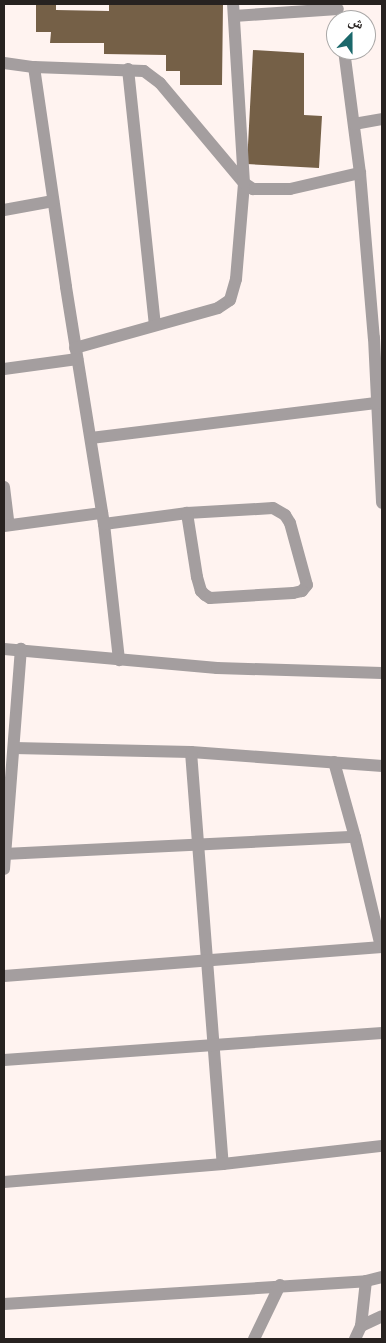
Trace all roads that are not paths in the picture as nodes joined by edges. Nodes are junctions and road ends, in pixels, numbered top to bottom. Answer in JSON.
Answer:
{"nodes":[{"id":1,"x":233,"y":10,"type":"edge"},
{"id":2,"x":326,"y":11,"type":"edge"},
{"id":3,"x":345,"y":60,"type":"edge"},
{"id":4,"x":4,"y":63,"type":"edge"},
{"id":5,"x":34,"y":67,"type":"junction"},
{"id":6,"x":128,"y":69,"type":"junction"},
{"id":7,"x":382,"y":119,"type":"edge"},
{"id":8,"x":354,"y":124,"type":"junction"},
{"id":9,"x":360,"y":173,"type":"junction"},
{"id":10,"x":244,"y":183,"type":"junction"},
{"id":11,"x":53,"y":201,"type":"junction"},
{"id":12,"x":4,"y":210,"type":"edge"},
{"id":13,"x":155,"y":324,"type":"junction"},
{"id":14,"x":76,"y":354,"type":"junction"},
{"id":15,"x":4,"y":369,"type":"edge"},
{"id":16,"x":379,"y":401,"type":"edge"},
{"id":17,"x":90,"y":438,"type":"junction"},
{"id":18,"x":4,"y":487,"type":"edge"},
{"id":19,"x":382,"y":503,"type":"edge"},
{"id":20,"x":187,"y":513,"type":"junction"},
{"id":21,"x":103,"y":518,"type":"junction"},
{"id":22,"x":6,"y":525,"type":"edge"},
{"id":23,"x":4,"y":649,"type":"edge"},
{"id":24,"x":21,"y":649,"type":"junction"},
{"id":25,"x":120,"y":660,"type":"junction"},
{"id":26,"x":382,"y":673,"type":"edge"},
{"id":27,"x":14,"y":748,"type":"junction"},
{"id":28,"x":191,"y":752,"type":"junction"},
{"id":29,"x":334,"y":762,"type":"junction"},
{"id":30,"x":382,"y":766,"type":"edge"},
{"id":31,"x":355,"y":837,"type":"junction"},
{"id":32,"x":197,"y":845,"type":"junction"},
{"id":33,"x":4,"y":854,"type":"edge"},
{"id":34,"x":4,"y":869,"type":"edge"},
{"id":35,"x":382,"y":947,"type":"edge"},
{"id":36,"x":206,"y":960,"type":"junction"},
{"id":37,"x":4,"y":976,"type":"edge"},
{"id":38,"x":382,"y":1033,"type":"edge"},
{"id":39,"x":213,"y":1045,"type":"junction"},
{"id":40,"x":4,"y":1060,"type":"edge"},
{"id":41,"x":382,"y":1146,"type":"edge"},
{"id":42,"x":223,"y":1164,"type":"junction"},
{"id":43,"x":4,"y":1182,"type":"edge"},
{"id":44,"x":382,"y":1277,"type":"edge"},
{"id":45,"x":366,"y":1281,"type":"junction"},
{"id":46,"x":280,"y":1285,"type":"junction"},
{"id":47,"x":4,"y":1304,"type":"edge"},
{"id":48,"x":382,"y":1316,"type":"edge"},
{"id":49,"x":361,"y":1326,"type":"junction"},
{"id":50,"x":254,"y":1339,"type":"edge"},
{"id":51,"x":355,"y":1339,"type":"edge"}],
"edges":[{"from":1,"to":2,"type":"street"},
{"from":1,"to":10,"type":"street"},
{"from":3,"to":8,"type":"street"},
{"from":4,"to":5,"type":"street"},
{"from":5,"to":6,"type":"street"},
{"from":5,"to":11,"type":"street"},
{"from":6,"to":10,"type":"street"},
{"from":6,"to":13,"type":"street"},
{"from":7,"to":8,"type":"street"},
{"from":8,"to":9,"type":"street"},
{"from":9,"to":10,"type":"street"},
{"from":9,"to":16,"type":"street"},
{"from":10,"to":13,"type":"street"},
{"from":11,"to":12,"type":"street"},
{"from":11,"to":14,"type":"street"},
{"from":13,"to":14,"type":"street"},
{"from":14,"to":15,"type":"street"},
{"from":14,"to":17,"type":"street"},
{"from":16,"to":17,"type":"street"},
{"from":16,"to":19,"type":"street"},
{"from":17,"to":21,"type":"street"},
{"from":18,"to":22,"type":"street"},
{"from":20,"to":20,"type":"street"},
{"from":20,"to":21,"type":"street"},
{"from":21,"to":22,"type":"street"},
{"from":21,"to":25,"type":"street"},
{"from":23,"to":24,"type":"street"},
{"from":24,"to":25,"type":"street"},
{"from":24,"to":27,"type":"street"},
{"from":25,"to":26,"type":"street"},
{"from":27,"to":28,"type":"street"},
{"from":27,"to":33,"type":"street"},
{"from":28,"to":29,"type":"street"},
{"from":28,"to":32,"type":"street"},
{"from":29,"to":30,"type":"street"},
{"from":29,"to":31,"type":"street"},
{"from":31,"to":32,"type":"street"},
{"from":31,"to":35,"type":"street"},
{"from":32,"to":33,"type":"street"},
{"from":32,"to":36,"type":"street"},
{"from":33,"to":34,"type":"street"},
{"from":35,"to":36,"type":"street"},
{"from":36,"to":37,"type":"street"},
{"from":36,"to":39,"type":"street"},
{"from":38,"to":39,"type":"street"},
{"from":39,"to":40,"type":"street"},
{"from":39,"to":42,"type":"street"},
{"from":41,"to":42,"type":"street"},
{"from":42,"to":43,"type":"street"},
{"from":44,"to":45,"type":"street"},
{"from":45,"to":46,"type":"street"},
{"from":45,"to":49,"type":"street"},
{"from":46,"to":47,"type":"street"},
{"from":46,"to":50,"type":"street"},
{"from":48,"to":49,"type":"street"},
{"from":49,"to":51,"type":"street"}]}
